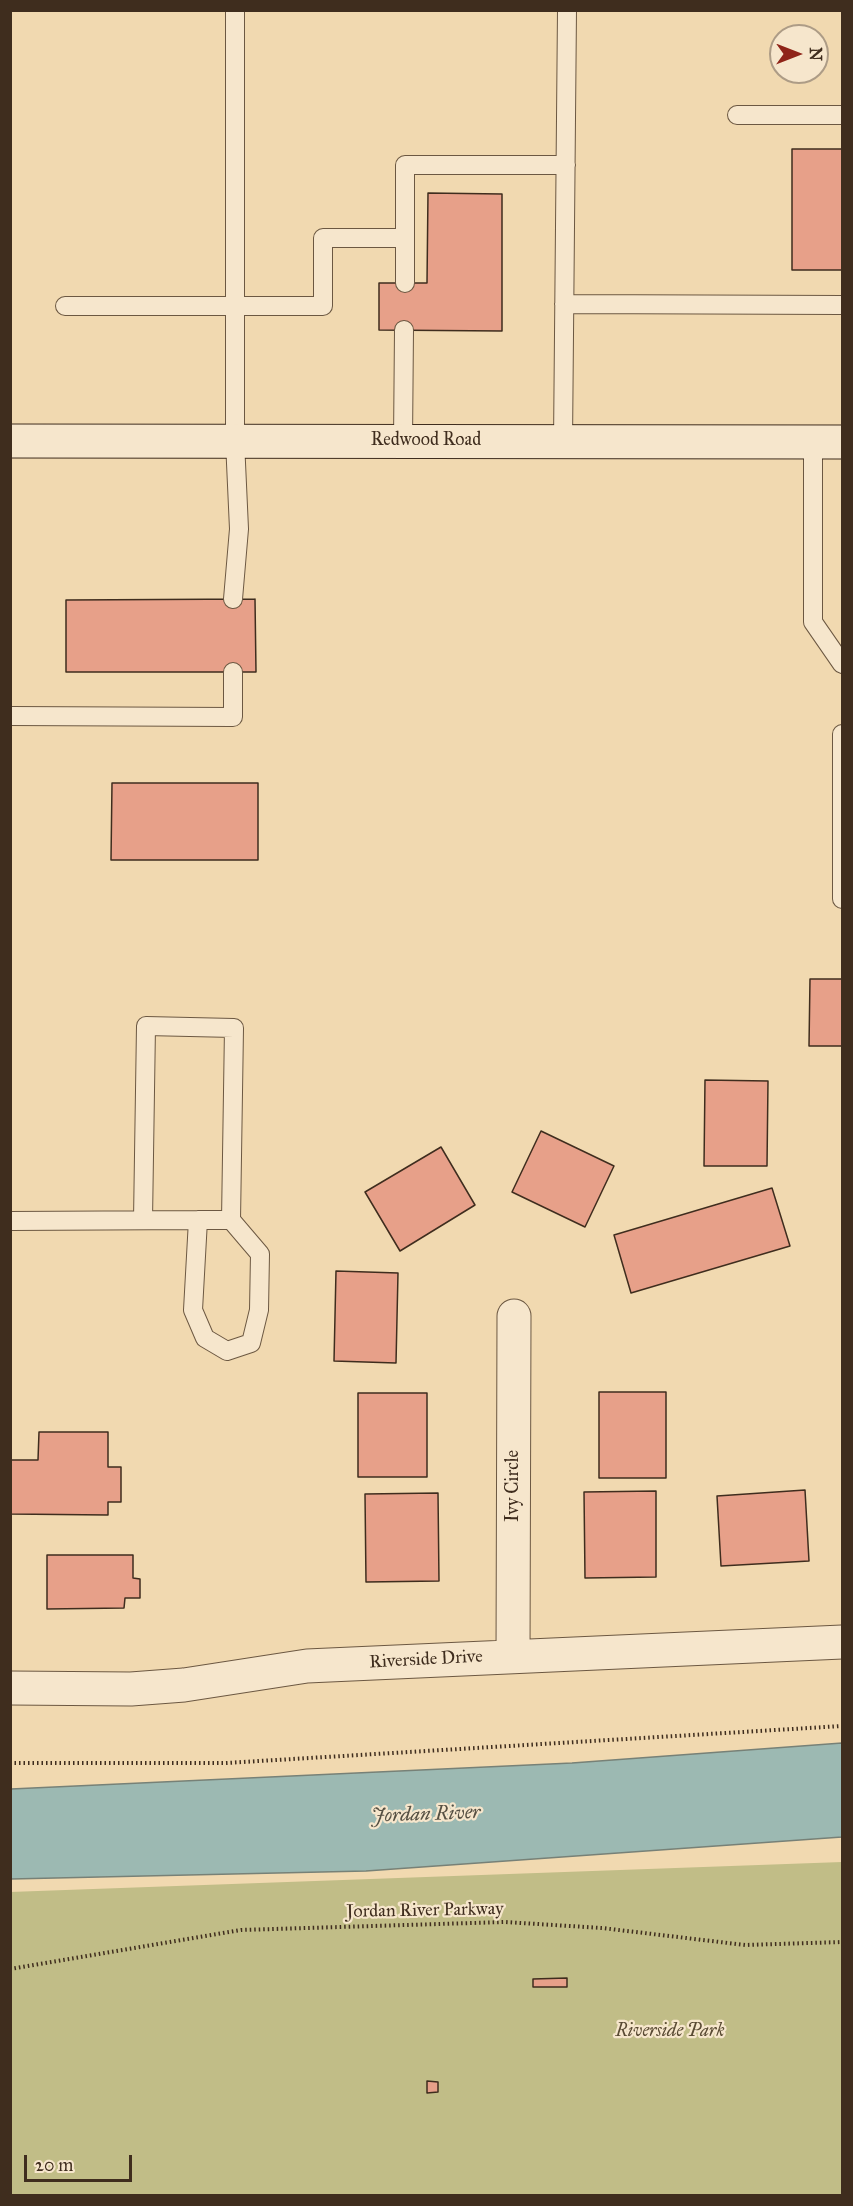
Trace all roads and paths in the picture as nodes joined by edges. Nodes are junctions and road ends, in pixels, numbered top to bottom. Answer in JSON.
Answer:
{"nodes":[{"id":1,"x":235,"y":10,"type":"edge"},
{"id":2,"x":567,"y":10,"type":"edge"},
{"id":3,"x":737,"y":115,"type":"dead end"},
{"id":4,"x":843,"y":115,"type":"edge"},
{"id":5,"x":566,"y":165,"type":"junction"},
{"id":6,"x":405,"y":238,"type":"junction"},
{"id":7,"x":405,"y":283,"type":"dead end"},
{"id":8,"x":564,"y":304,"type":"junction"},
{"id":9,"x":843,"y":305,"type":"edge"},
{"id":10,"x":64,"y":306,"type":"dead end"},
{"id":11,"x":235,"y":306,"type":"junction"},
{"id":12,"x":404,"y":330,"type":"dead end"},
{"id":13,"x":10,"y":441,"type":"edge"},
{"id":14,"x":235,"y":441,"type":"junction"},
{"id":15,"x":403,"y":441,"type":"junction"},
{"id":16,"x":563,"y":442,"type":"junction"},
{"id":17,"x":828,"y":442,"type":"edge"},
{"id":18,"x":233,"y":599,"type":"dead end"},
{"id":19,"x":843,"y":664,"type":"edge"},
{"id":20,"x":233,"y":672,"type":"dead end"},
{"id":21,"x":10,"y":716,"type":"edge"},
{"id":22,"x":843,"y":734,"type":"edge"},
{"id":23,"x":842,"y":898,"type":"edge"},
{"id":24,"x":143,"y":1220,"type":"junction"},
{"id":25,"x":198,"y":1220,"type":"junction"},
{"id":26,"x":231,"y":1220,"type":"junction"},
{"id":27,"x":10,"y":1221,"type":"edge"},
{"id":28,"x":514,"y":1316,"type":"dead end"},
{"id":29,"x":843,"y":1642,"type":"edge"},
{"id":30,"x":513,"y":1656,"type":"junction"},
{"id":31,"x":10,"y":1688,"type":"edge"},
{"id":32,"x":843,"y":1726,"type":"edge"},
{"id":33,"x":10,"y":1763,"type":"edge"},
{"id":34,"x":843,"y":1942,"type":"edge"},
{"id":35,"x":10,"y":1970,"type":"edge"}],
"edges":[{"from":1,"to":11,"type":"lane"},
{"from":2,"to":5,"type":"lane"},
{"from":3,"to":4,"type":"lane"},
{"from":5,"to":6,"type":"lane"},
{"from":5,"to":8,"type":"lane"},
{"from":6,"to":7,"type":"lane"},
{"from":6,"to":11,"type":"lane"},
{"from":8,"to":9,"type":"lane"},
{"from":8,"to":16,"type":"lane"},
{"from":10,"to":11,"type":"lane"},
{"from":11,"to":14,"type":"lane"},
{"from":12,"to":15,"type":"lane"},
{"from":13,"to":14,"type":"street","name":"Redwood Road"},
{"from":14,"to":15,"type":"street","name":"Redwood Road"},
{"from":14,"to":18,"type":"lane"},
{"from":15,"to":16,"type":"street","name":"Redwood Road"},
{"from":16,"to":17,"type":"street","name":"Redwood Road"},
{"from":17,"to":19,"type":"lane"},
{"from":20,"to":21,"type":"lane"},
{"from":22,"to":23,"type":"lane"},
{"from":24,"to":25,"type":"lane"},
{"from":24,"to":26,"type":"lane"},
{"from":24,"to":27,"type":"lane"},
{"from":25,"to":26,"type":"lane"},
{"from":25,"to":26,"type":"lane"},
{"from":28,"to":30,"type":"street","name":"Ivy Circle"},
{"from":29,"to":30,"type":"street","name":"Riverside Drive"},
{"from":30,"to":31,"type":"street","name":"Riverside Drive"},
{"from":32,"to":33,"type":"path"},
{"from":34,"to":35,"type":"path","name":"Jordan River Parkway"}]}
